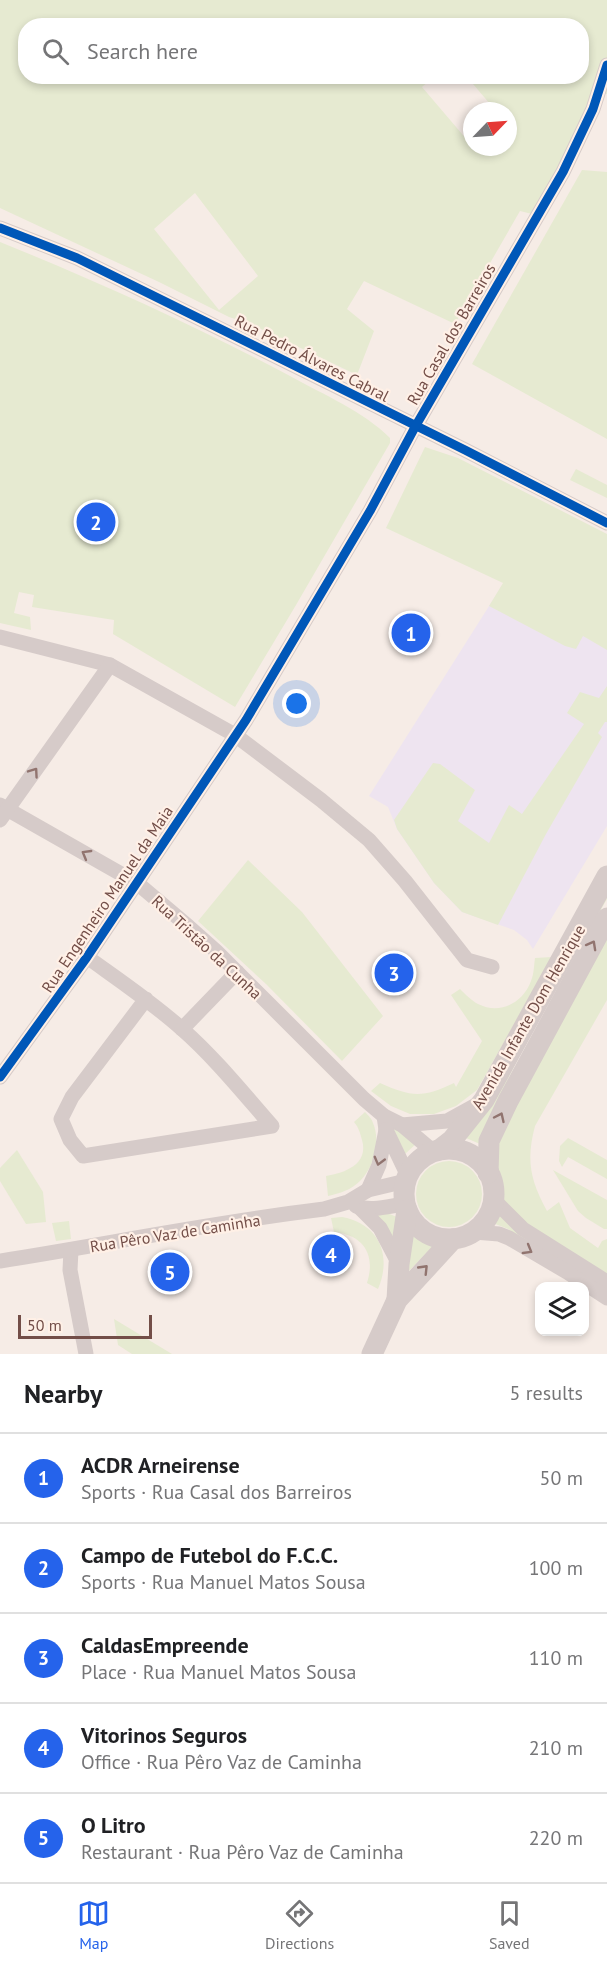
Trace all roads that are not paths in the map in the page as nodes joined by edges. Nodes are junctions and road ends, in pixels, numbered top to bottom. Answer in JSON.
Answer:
{"nodes":[{"id":1,"x":607,"y":65,"type":"edge"},
{"id":2,"x":0,"y":228,"type":"edge"},
{"id":3,"x":415,"y":427,"type":"junction"},
{"id":4,"x":607,"y":523,"type":"edge"},
{"id":5,"x":0,"y":637,"type":"edge"},
{"id":6,"x":110,"y":665,"type":"junction"},
{"id":7,"x":235,"y":735,"type":"junction"},
{"id":8,"x":3,"y":811,"type":"edge"},
{"id":9,"x":607,"y":876,"type":"edge"},
{"id":10,"x":137,"y":883,"type":"junction"},
{"id":11,"x":607,"y":918,"type":"edge"},
{"id":12,"x":87,"y":957,"type":"junction"},
{"id":13,"x":492,"y":967,"type":"dead end"},
{"id":14,"x":237,"y":972,"type":"junction"},
{"id":15,"x":146,"y":999,"type":"junction"},
{"id":16,"x":182,"y":1029,"type":"junction"},
{"id":17,"x":0,"y":1077,"type":"edge"},
{"id":18,"x":484,"y":1100,"type":"junction"},
{"id":19,"x":385,"y":1123,"type":"junction"},
{"id":20,"x":402,"y":1125,"type":"junction"},
{"id":21,"x":436,"y":1151,"type":"junction"},
{"id":22,"x":488,"y":1173,"type":"junction"},
{"id":23,"x":407,"y":1178,"type":"junction"},
{"id":24,"x":368,"y":1190,"type":"junction"},
{"id":25,"x":493,"y":1199,"type":"junction"},
{"id":26,"x":354,"y":1205,"type":"junction"},
{"id":27,"x":406,"y":1207,"type":"junction"},
{"id":28,"x":474,"y":1232,"type":"junction"},
{"id":29,"x":453,"y":1239,"type":"junction"},
{"id":30,"x":70,"y":1250,"type":"junction"},
{"id":31,"x":0,"y":1261,"type":"edge"},
{"id":32,"x":399,"y":1264,"type":"junction"},
{"id":33,"x":607,"y":1282,"type":"edge"},
{"id":34,"x":607,"y":1298,"type":"edge"},
{"id":35,"x":397,"y":1300,"type":"junction"},
{"id":36,"x":86,"y":1354,"type":"edge"},
{"id":37,"x":372,"y":1354,"type":"edge"}],
"edges":[{"from":1,"to":3,"type":"street","name":"Rua Casal dos Barreiros"},
{"from":2,"to":3,"type":"street","name":"Rua Pedro Álvares Cabral"},
{"from":3,"to":4,"type":"street","name":"Rua Pedro Álvares Cabral"},
{"from":3,"to":7,"type":"street","name":"Rua Casal dos Barreiros"},
{"from":5,"to":6,"type":"street"},
{"from":6,"to":7,"type":"street"},
{"from":8,"to":6,"type":"street","one_way":true},
{"from":7,"to":10,"type":"street","name":"Rua Engenheiro Manuel da Maia"},
{"from":7,"to":13,"type":"street"},
{"from":10,"to":8,"type":"street","name":"Rua Tristão da Cunha","one_way":true},
{"from":9,"to":18,"type":"main road","name":"Avenida Infante Dom Henrique"},
{"from":10,"to":12,"type":"street","name":"Rua Engenheiro Manuel da Maia"},
{"from":10,"to":14,"type":"street","name":"Rua Tristão da Cunha"},
{"from":22,"to":11,"type":"main road","name":"Avenida Infante Dom Henrique","one_way":true},
{"from":12,"to":15,"type":"street"},
{"from":12,"to":17,"type":"street","name":"Rua Engenheiro Manuel da Maia"},
{"from":14,"to":16,"type":"street"},
{"from":14,"to":19,"type":"street","name":"Rua Tristão da Cunha"},
{"from":15,"to":16,"type":"street"},
{"from":15,"to":16,"type":"street"},
{"from":18,"to":20,"type":"street"},
{"from":18,"to":21,"type":"main road","name":"Avenida Infante Dom Henrique"},
{"from":19,"to":20,"type":"street"},
{"from":19,"to":23,"type":"street"},
{"from":19,"to":24,"type":"street","one_way":true},
{"from":20,"to":21,"type":"street"},
{"from":21,"to":22,"type":"main road"},
{"from":21,"to":23,"type":"main road"},
{"from":22,"to":25,"type":"main road"},
{"from":23,"to":24,"type":"street"},
{"from":23,"to":27,"type":"main road"},
{"from":24,"to":26,"type":"street"},
{"from":25,"to":28,"type":"main road"},
{"from":25,"to":33,"type":"street"},
{"from":26,"to":27,"type":"street"},
{"from":26,"to":30,"type":"street","name":"Rua Pêro Vaz de Caminha"},
{"from":26,"to":32,"type":"street"},
{"from":27,"to":29,"type":"main road"},
{"from":27,"to":32,"type":"main road"},
{"from":28,"to":29,"type":"main road"},
{"from":28,"to":34,"type":"street","one_way":true},
{"from":35,"to":29,"type":"main road","one_way":true},
{"from":30,"to":31,"type":"street","name":"Rua Pêro Vaz de Caminha"},
{"from":30,"to":36,"type":"street"},
{"from":32,"to":35,"type":"main road"},
{"from":35,"to":37,"type":"main road"}]}
